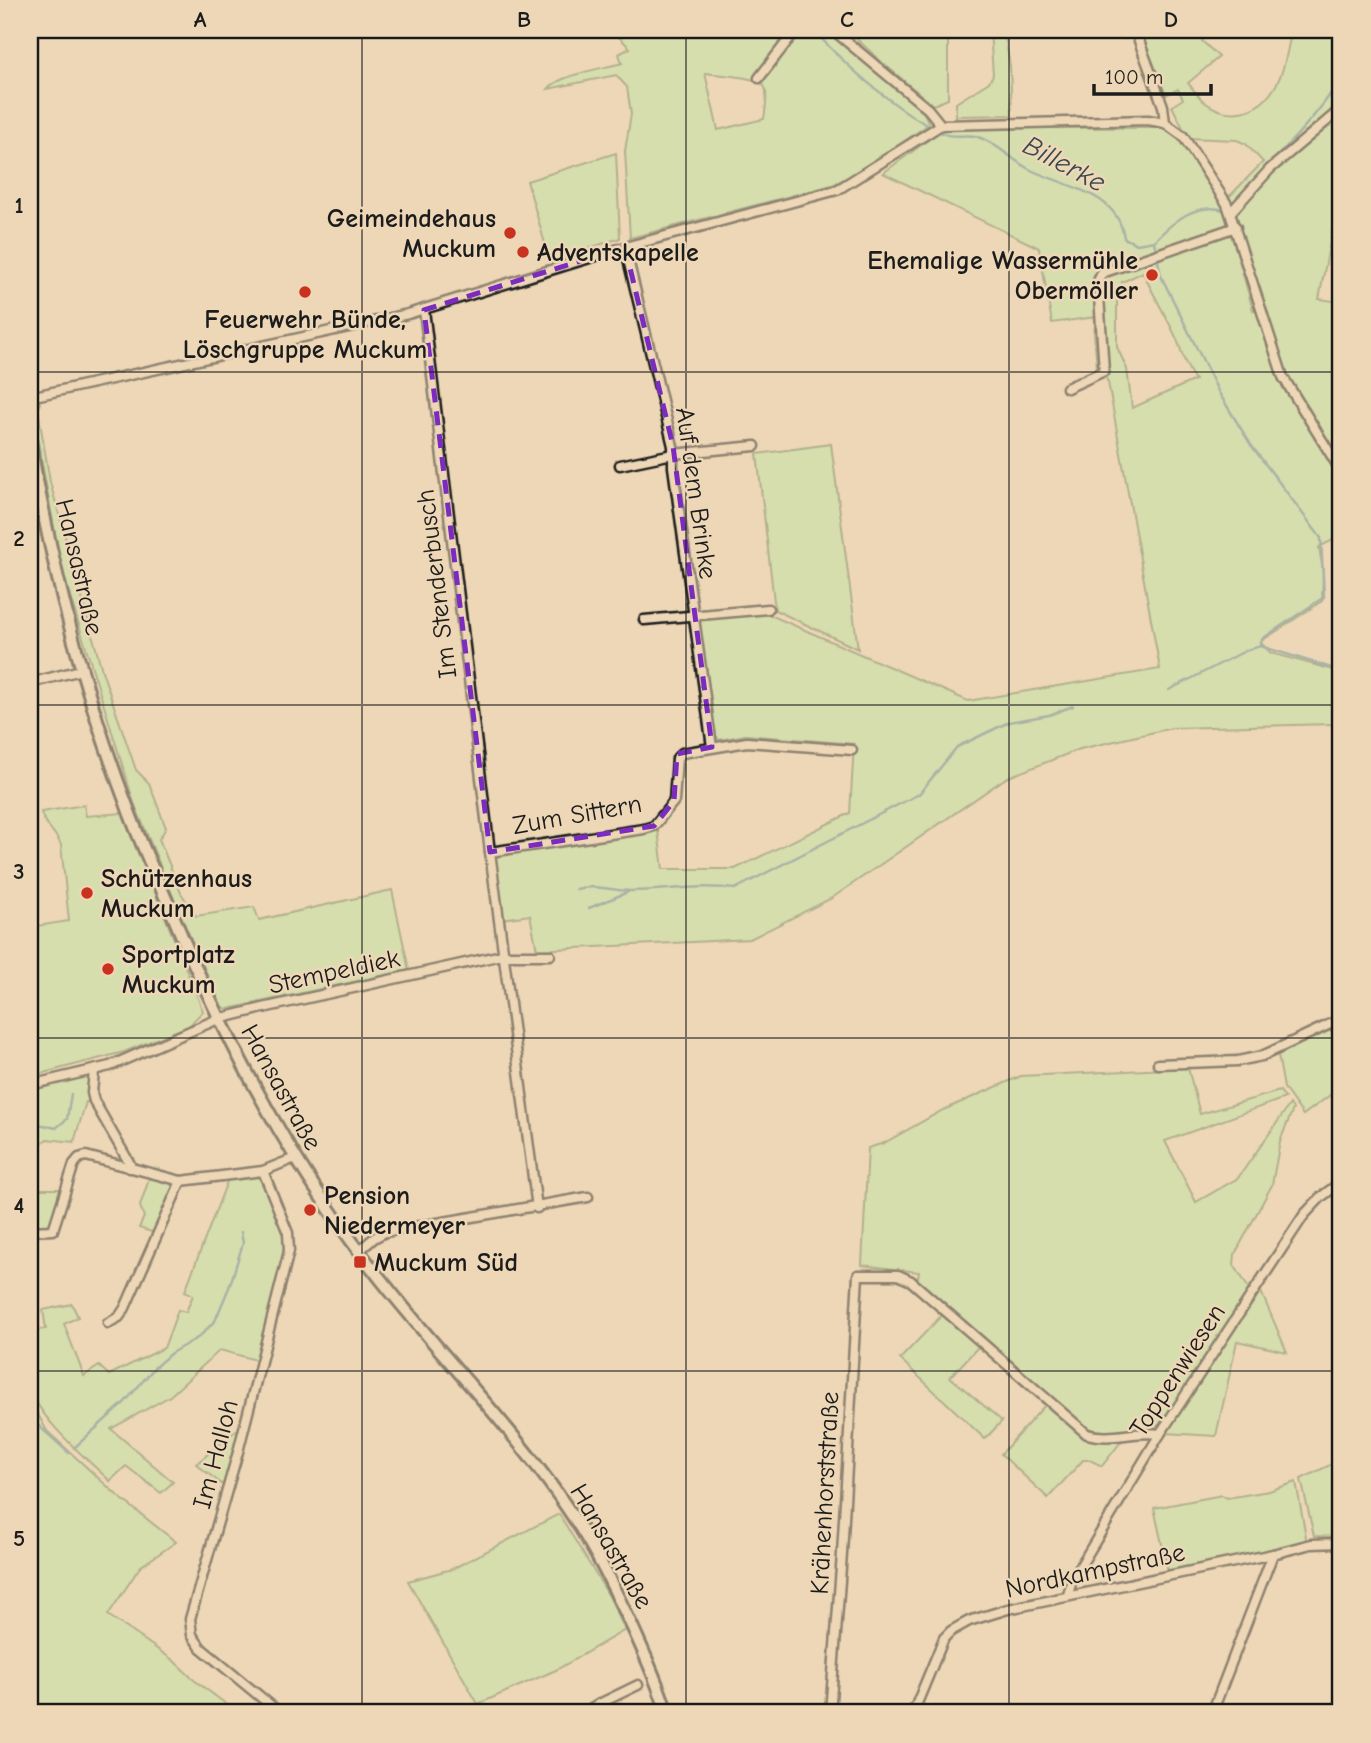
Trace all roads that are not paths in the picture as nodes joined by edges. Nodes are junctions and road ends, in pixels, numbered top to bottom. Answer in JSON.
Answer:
{"nodes":[{"id":1,"x":796,"y":30,"type":"edge"},
{"id":2,"x":833,"y":30,"type":"edge"},
{"id":3,"x":1135,"y":30,"type":"edge"},
{"id":4,"x":759,"y":78,"type":"dead end"},
{"id":5,"x":1341,"y":109,"type":"edge"},
{"id":6,"x":1165,"y":122,"type":"junction"},
{"id":7,"x":941,"y":125,"type":"junction"},
{"id":8,"x":1231,"y":212,"type":"junction"},
{"id":9,"x":1236,"y":226,"type":"junction"},
{"id":10,"x":625,"y":247,"type":"junction"},
{"id":11,"x":424,"y":310,"type":"junction"},
{"id":12,"x":1067,"y":388,"type":"dead end"},
{"id":13,"x":30,"y":397,"type":"edge"},
{"id":14,"x":30,"y":443,"type":"edge"},
{"id":15,"x":755,"y":446,"type":"dead end"},
{"id":16,"x":673,"y":454,"type":"junction"},
{"id":17,"x":620,"y":465,"type":"dead end"},
{"id":18,"x":1341,"y":471,"type":"edge"},
{"id":19,"x":768,"y":609,"type":"dead end"},
{"id":20,"x":694,"y":615,"type":"junction"},
{"id":21,"x":644,"y":620,"type":"dead end"},
{"id":22,"x":81,"y":670,"type":"junction"},
{"id":23,"x":30,"y":683,"type":"edge"},
{"id":24,"x":712,"y":747,"type":"junction"},
{"id":25,"x":852,"y":750,"type":"dead end"},
{"id":26,"x":490,"y":852,"type":"junction"},
{"id":27,"x":502,"y":955,"type":"junction"},
{"id":28,"x":550,"y":955,"type":"dead end"},
{"id":29,"x":218,"y":1019,"type":"junction"},
{"id":30,"x":1341,"y":1019,"type":"edge"},
{"id":31,"x":1157,"y":1064,"type":"dead end"},
{"id":32,"x":94,"y":1070,"type":"junction"},
{"id":33,"x":30,"y":1085,"type":"edge"},
{"id":34,"x":295,"y":1158,"type":"junction"},
{"id":35,"x":130,"y":1168,"type":"junction"},
{"id":36,"x":264,"y":1171,"type":"junction"},
{"id":37,"x":181,"y":1181,"type":"junction"},
{"id":38,"x":1341,"y":1182,"type":"edge"},
{"id":39,"x":588,"y":1197,"type":"dead end"},
{"id":40,"x":537,"y":1208,"type":"junction"},
{"id":41,"x":30,"y":1231,"type":"edge"},
{"id":42,"x":359,"y":1251,"type":"junction"},
{"id":43,"x":108,"y":1323,"type":"dead end"},
{"id":44,"x":1160,"y":1434,"type":"junction"},
{"id":45,"x":1341,"y":1543,"type":"edge"},
{"id":46,"x":1273,"y":1554,"type":"junction"},
{"id":47,"x":1068,"y":1595,"type":"junction"},
{"id":48,"x":638,"y":1685,"type":"dead end"},
{"id":49,"x":281,"y":1713,"type":"edge"},
{"id":50,"x":585,"y":1713,"type":"edge"},
{"id":51,"x":667,"y":1713,"type":"edge"},
{"id":52,"x":830,"y":1713,"type":"edge"},
{"id":53,"x":912,"y":1713,"type":"edge"},
{"id":54,"x":1212,"y":1713,"type":"edge"}],
"edges":[{"from":1,"to":4,"type":"street"},
{"from":2,"to":7,"type":"street"},
{"from":3,"to":6,"type":"street"},
{"from":5,"to":8,"type":"street"},
{"from":6,"to":7,"type":"street"},
{"from":6,"to":8,"type":"street"},
{"from":7,"to":10,"type":"street"},
{"from":8,"to":9,"type":"street"},
{"from":9,"to":12,"type":"street"},
{"from":9,"to":18,"type":"street"},
{"from":10,"to":11,"type":"street"},
{"from":10,"to":16,"type":"street","name":"Auf dem Brinke"},
{"from":11,"to":13,"type":"street"},
{"from":11,"to":26,"type":"street","name":"Im Stenderbusch"},
{"from":14,"to":22,"type":"main road","name":"Hansastraße"},
{"from":15,"to":16,"type":"street"},
{"from":16,"to":17,"type":"street"},
{"from":16,"to":20,"type":"street","name":"Auf dem Brinke"},
{"from":19,"to":20,"type":"street"},
{"from":20,"to":21,"type":"street"},
{"from":20,"to":24,"type":"street","name":"Auf dem Brinke"},
{"from":22,"to":23,"type":"street"},
{"from":22,"to":29,"type":"main road","name":"Hansastraße"},
{"from":24,"to":25,"type":"street","name":"Zum Sittern"},
{"from":24,"to":26,"type":"street","name":"Zum Sittern"},
{"from":26,"to":27,"type":"street","name":"Zum Sittern"},
{"from":27,"to":28,"type":"street","name":"Stempeldiek"},
{"from":27,"to":29,"type":"street","name":"Stempeldiek"},
{"from":27,"to":40,"type":"street","name":"Zum Sittern"},
{"from":29,"to":32,"type":"street","name":"Stempeldiek"},
{"from":29,"to":34,"type":"main road","name":"Hansastraße"},
{"from":30,"to":31,"type":"street"},
{"from":32,"to":33,"type":"street","name":"Stempeldiek"},
{"from":32,"to":35,"type":"street"},
{"from":34,"to":36,"type":"street"},
{"from":34,"to":42,"type":"main road","name":"Hansastraße"},
{"from":35,"to":37,"type":"street"},
{"from":35,"to":41,"type":"street"},
{"from":36,"to":37,"type":"street"},
{"from":36,"to":49,"type":"street","name":"Im Halloh"},
{"from":37,"to":43,"type":"street"},
{"from":38,"to":44,"type":"street","name":"Toppenwiesen"},
{"from":39,"to":40,"type":"street"},
{"from":40,"to":42,"type":"street"},
{"from":42,"to":51,"type":"main road","name":"Hansastraße"},
{"from":44,"to":47,"type":"street","name":"Toppenwiesen"},
{"from":44,"to":52,"type":"street","name":"Krähenhorststraße"},
{"from":45,"to":46,"type":"street","name":"Nordkampstraße"},
{"from":46,"to":47,"type":"street","name":"Nordkampstraße"},
{"from":46,"to":54,"type":"street"},
{"from":47,"to":53,"type":"street","name":"Nordkampstraße"},
{"from":48,"to":50,"type":"street"}]}
